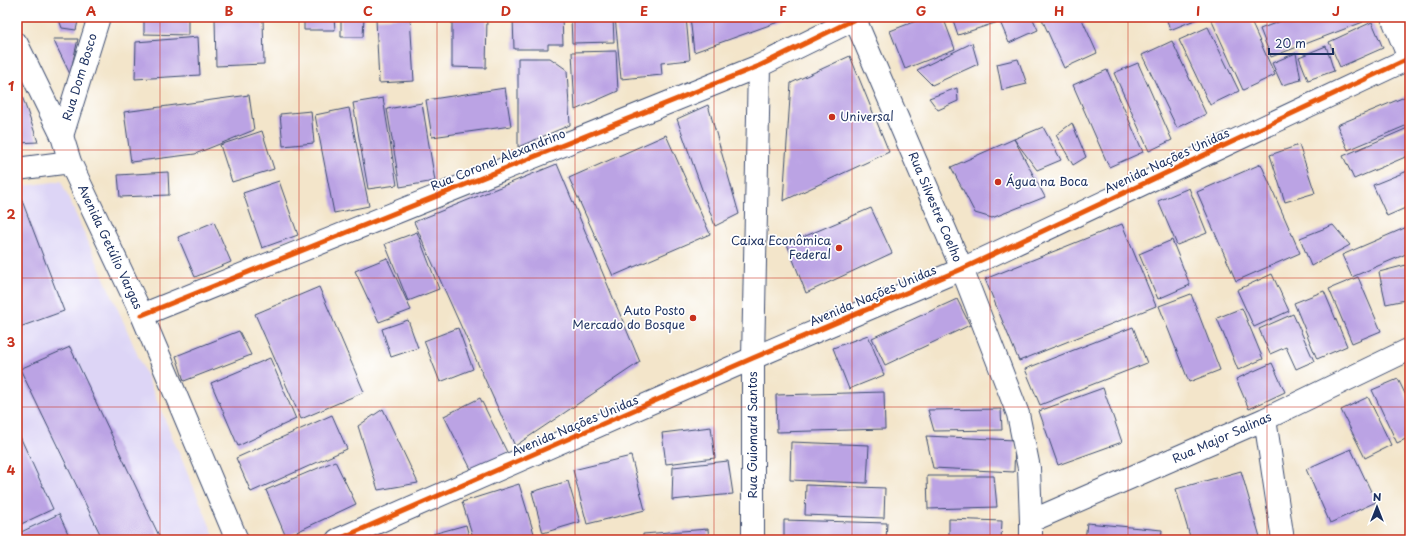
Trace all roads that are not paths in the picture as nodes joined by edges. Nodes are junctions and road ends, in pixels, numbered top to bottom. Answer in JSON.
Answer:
{"nodes":[{"id":1,"x":99,"y":17,"type":"edge"},
{"id":2,"x":1392,"y":17,"type":"edge"},
{"id":3,"x":856,"y":18,"type":"edge"},
{"id":4,"x":17,"y":44,"type":"edge"},
{"id":5,"x":1410,"y":58,"type":"edge"},
{"id":6,"x":759,"y":66,"type":"junction"},
{"id":7,"x":62,"y":136,"type":"junction"},
{"id":8,"x":70,"y":162,"type":"junction"},
{"id":9,"x":17,"y":169,"type":"edge"},
{"id":10,"x":962,"y":269,"type":"junction"},
{"id":11,"x":142,"y":314,"type":"junction"},
{"id":12,"x":1410,"y":349,"type":"edge"},
{"id":13,"x":753,"y":358,"type":"junction"},
{"id":14,"x":1265,"y":419,"type":"junction"},
{"id":15,"x":1031,"y":531,"type":"edge"},
{"id":16,"x":237,"y":540,"type":"edge"},
{"id":17,"x":337,"y":540,"type":"edge"},
{"id":18,"x":753,"y":540,"type":"edge"},
{"id":19,"x":1283,"y":540,"type":"edge"}],
"edges":[{"from":1,"to":7,"type":"street","name":"Rua Dom Bosco"},
{"from":2,"to":5,"type":"street"},
{"from":3,"to":6,"type":"street","name":"Rua Coronel Alexandrino"},
{"from":3,"to":10,"type":"street","name":"Rua Silvestre Coelho"},
{"from":4,"to":7,"type":"street","name":"Avenida Getúlio Vargas"},
{"from":5,"to":10,"type":"street","name":"Avenida Nações Unidas"},
{"from":6,"to":11,"type":"street","name":"Rua Coronel Alexandrino"},
{"from":6,"to":13,"type":"street","name":"Rua Guiomard Santos"},
{"from":7,"to":8,"type":"street","name":"Avenida Getúlio Vargas"},
{"from":8,"to":9,"type":"street"},
{"from":8,"to":11,"type":"street","name":"Avenida Getúlio Vargas"},
{"from":10,"to":13,"type":"street","name":"Avenida Nações Unidas"},
{"from":10,"to":15,"type":"street","name":"Rua Silvestre Coelho"},
{"from":11,"to":16,"type":"street","name":"Avenida Getúlio Vargas"},
{"from":12,"to":14,"type":"street","name":"Rua Major Salinas"},
{"from":13,"to":17,"type":"street","name":"Avenida Nações Unidas"},
{"from":13,"to":18,"type":"street","name":"Rua Guiomard Santos"},
{"from":14,"to":15,"type":"street","name":"Rua Major Salinas"},
{"from":14,"to":19,"type":"street"}]}
